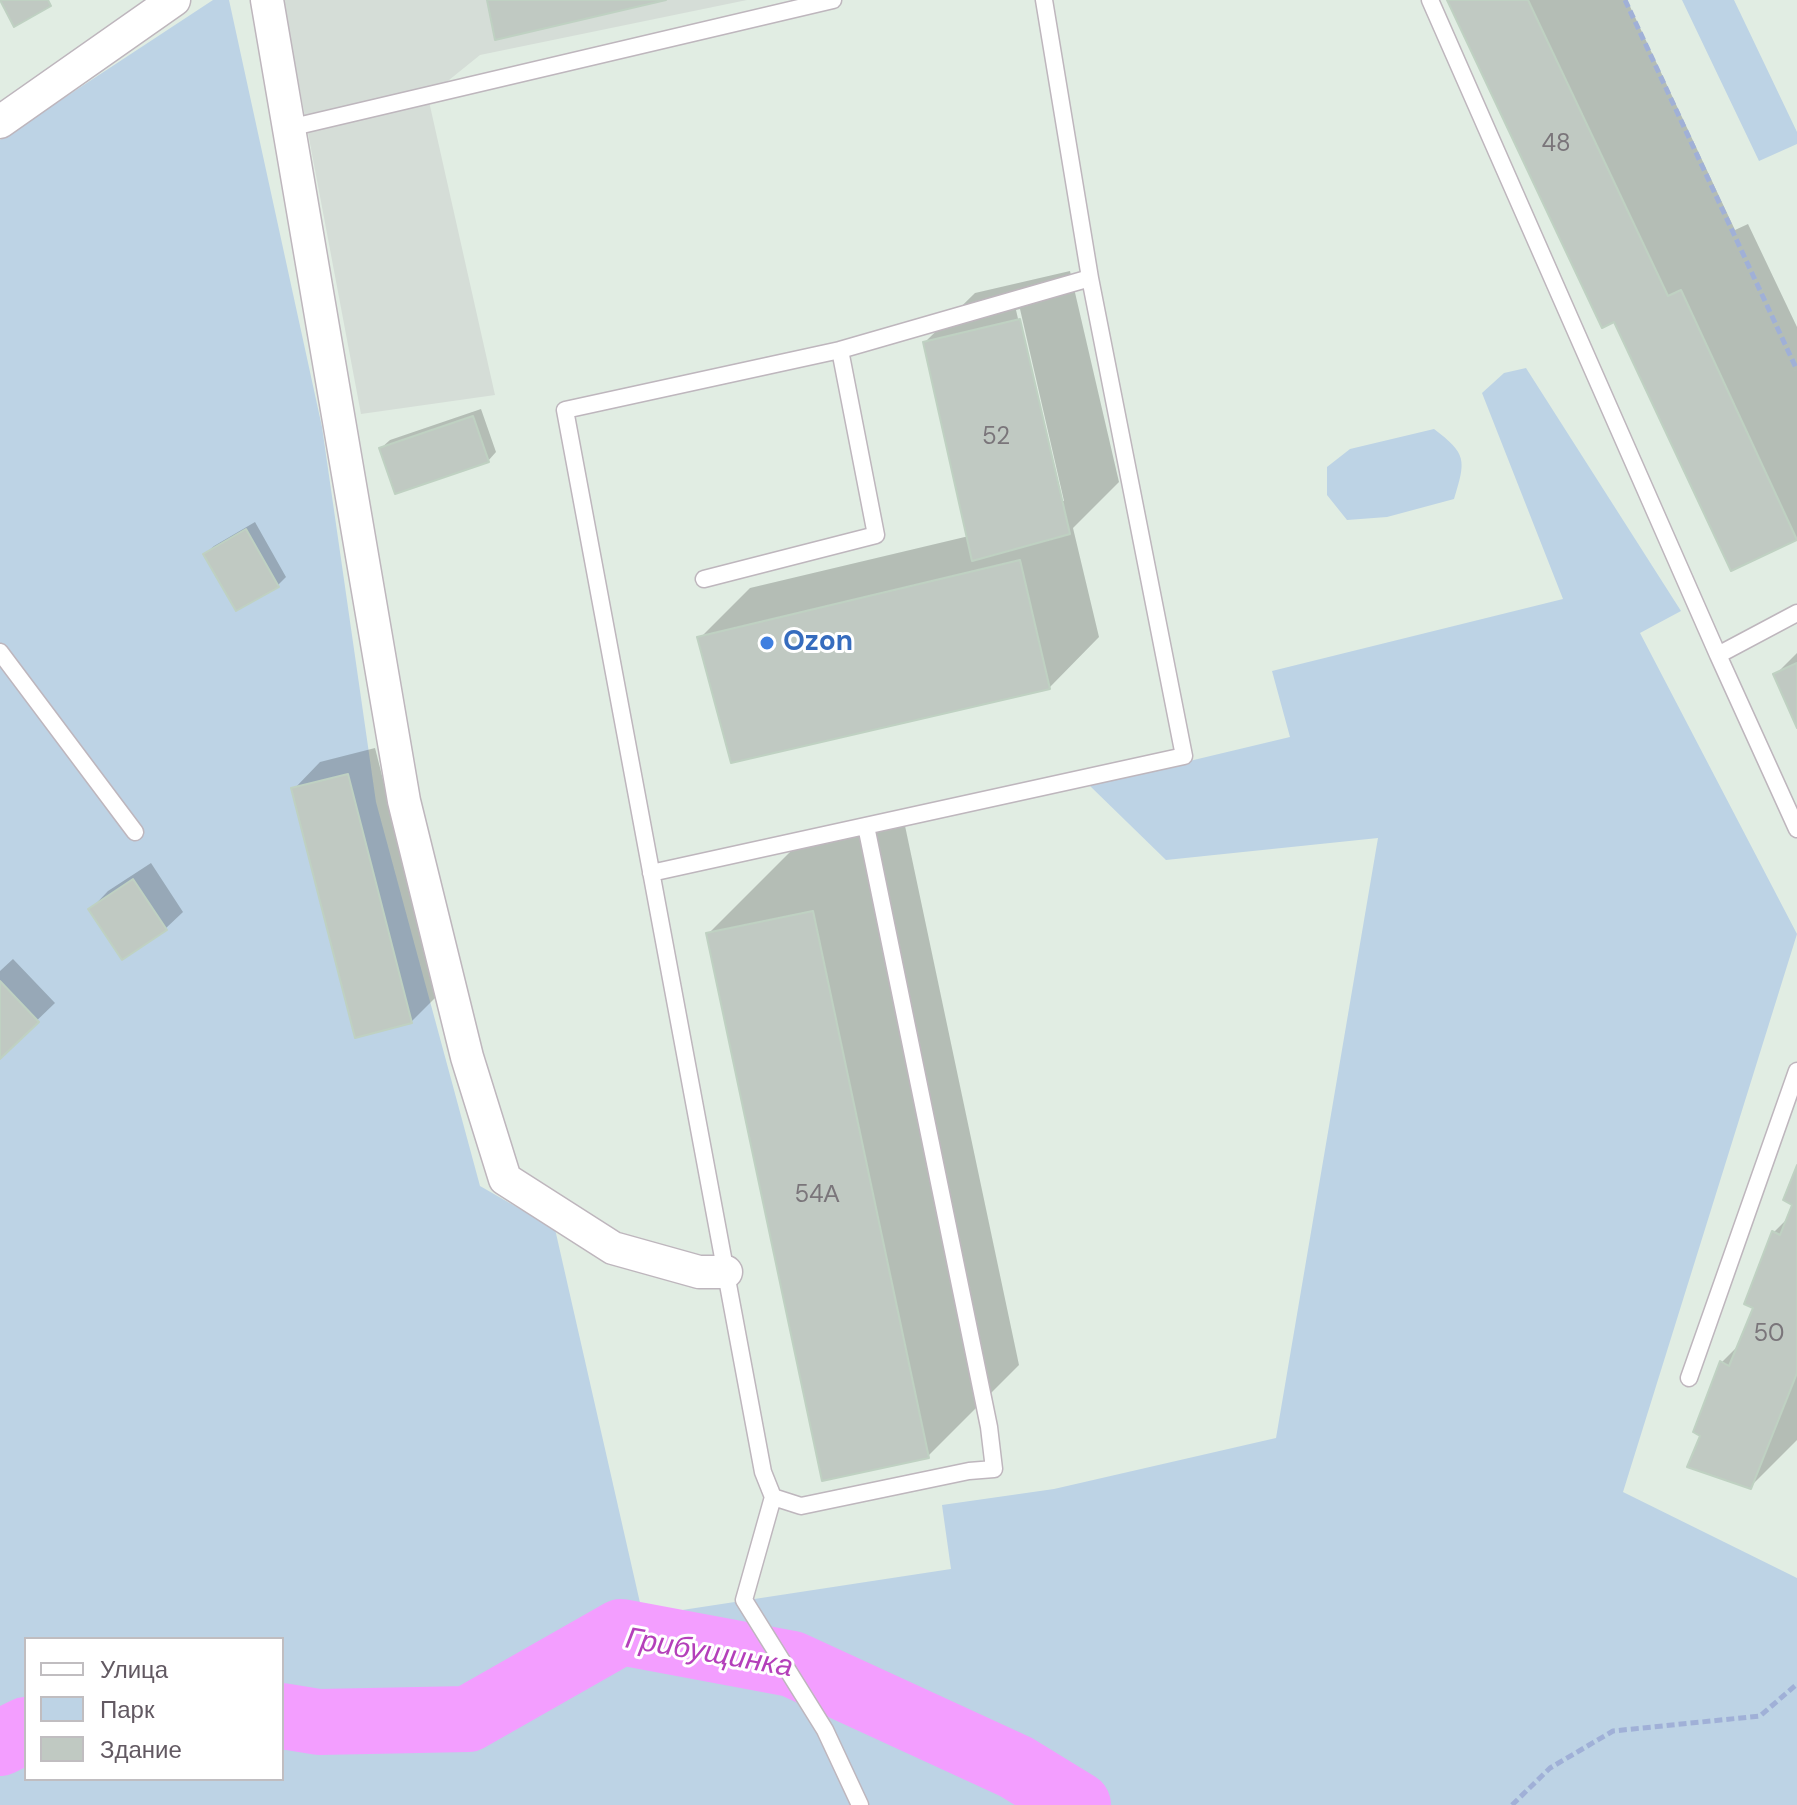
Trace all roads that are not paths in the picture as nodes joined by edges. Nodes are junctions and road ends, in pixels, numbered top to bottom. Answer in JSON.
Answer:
{"nodes":[{"id":1,"x":174,"y":0,"type":"edge"},
{"id":2,"x":267,"y":0,"type":"edge"},
{"id":3,"x":833,"y":0,"type":"edge"},
{"id":4,"x":1044,"y":0,"type":"edge"},
{"id":5,"x":1430,"y":0,"type":"edge"},
{"id":6,"x":0,"y":122,"type":"edge"},
{"id":7,"x":289,"y":128,"type":"junction"},
{"id":8,"x":1090,"y":278,"type":"junction"},
{"id":9,"x":840,"y":350,"type":"junction"},
{"id":10,"x":704,"y":579,"type":"dead end"},
{"id":11,"x":1797,"y":613,"type":"edge"},
{"id":12,"x":0,"y":652,"type":"edge"},
{"id":13,"x":1718,"y":655,"type":"junction"},
{"id":14,"x":866,"y":826,"type":"junction"},
{"id":15,"x":1797,"y":829,"type":"edge"},
{"id":16,"x":135,"y":832,"type":"dead end"},
{"id":17,"x":651,"y":873,"type":"junction"},
{"id":18,"x":1797,"y":1071,"type":"edge"},
{"id":19,"x":726,"y":1272,"type":"junction"},
{"id":20,"x":1689,"y":1378,"type":"dead end"},
{"id":21,"x":773,"y":1497,"type":"junction"},
{"id":22,"x":860,"y":1805,"type":"edge"}],
"edges":[{"from":1,"to":6,"type":"street"},
{"from":2,"to":7,"type":"street"},
{"from":3,"to":7,"type":"lane"},
{"from":4,"to":8,"type":"lane"},
{"from":5,"to":13,"type":"lane"},
{"from":7,"to":19,"type":"street"},
{"from":8,"to":9,"type":"lane"},
{"from":8,"to":14,"type":"lane"},
{"from":9,"to":10,"type":"lane"},
{"from":9,"to":17,"type":"lane"},
{"from":11,"to":13,"type":"lane"},
{"from":12,"to":16,"type":"lane"},
{"from":13,"to":15,"type":"lane"},
{"from":14,"to":17,"type":"lane"},
{"from":14,"to":21,"type":"lane"},
{"from":17,"to":19,"type":"lane"},
{"from":18,"to":20,"type":"lane"},
{"from":19,"to":21,"type":"lane"},
{"from":21,"to":22,"type":"lane"}]}
